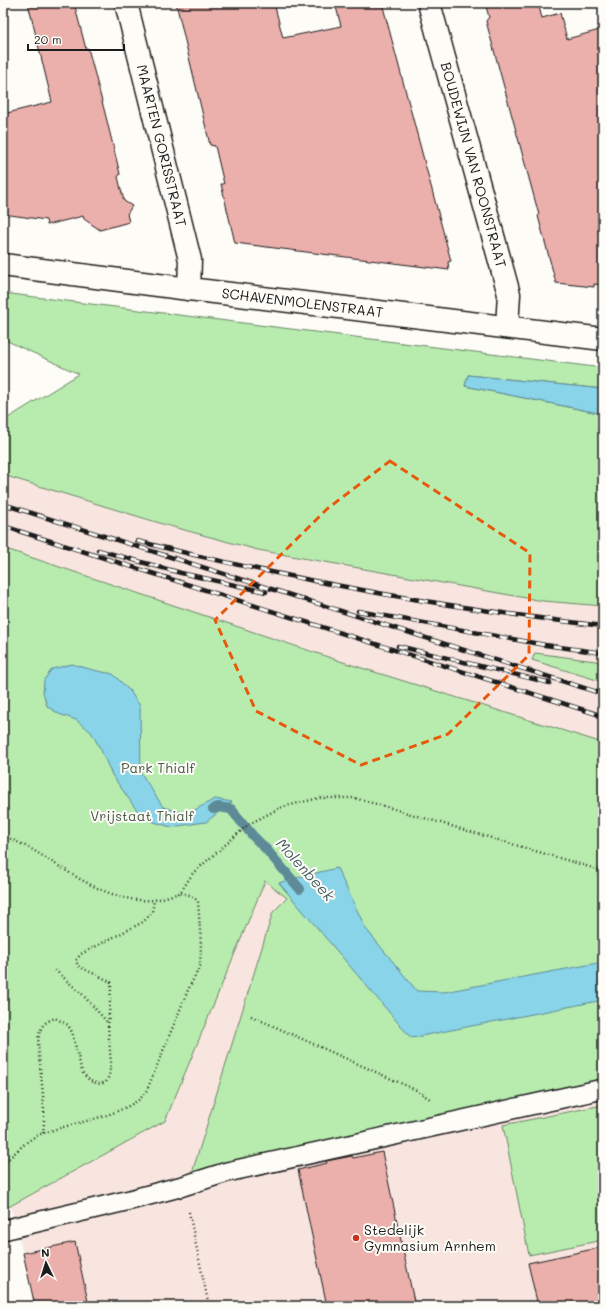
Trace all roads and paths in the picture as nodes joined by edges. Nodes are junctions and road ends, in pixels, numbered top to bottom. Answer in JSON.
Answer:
{"nodes":[{"id":1,"x":126,"y":3,"type":"edge"},
{"id":2,"x":430,"y":3,"type":"edge"},
{"id":3,"x":3,"y":265,"type":"edge"},
{"id":4,"x":189,"y":290,"type":"junction"},
{"id":5,"x":507,"y":327,"type":"junction"},
{"id":6,"x":603,"y":339,"type":"edge"},
{"id":7,"x":3,"y":836,"type":"edge"},
{"id":8,"x":603,"y":871,"type":"edge"},
{"id":9,"x":180,"y":893,"type":"junction"},
{"id":10,"x":154,"y":900,"type":"junction"},
{"id":11,"x":55,"y":970,"type":"dead end"},
{"id":12,"x":251,"y":1016,"type":"dead end"},
{"id":13,"x":108,"y":1023,"type":"junction"},
{"id":14,"x":603,"y":1089,"type":"edge"},
{"id":15,"x":441,"y":1124,"type":"junction"},
{"id":16,"x":43,"y":1133,"type":"junction"},
{"id":17,"x":3,"y":1164,"type":"edge"},
{"id":18,"x":183,"y":1186,"type":"junction"},
{"id":19,"x":3,"y":1230,"type":"edge"},
{"id":20,"x":209,"y":1306,"type":"edge"}],
"edges":[{"from":1,"to":4,"type":"street","name":"MAARTEN GORISSTRAAT"},
{"from":2,"to":5,"type":"street","name":"BOUDEWIJN VAN ROONSTRAAT"},
{"from":3,"to":4,"type":"street","name":"SCHAVENMOLENSTRAAT"},
{"from":4,"to":5,"type":"street","name":"SCHAVENMOLENSTRAAT"},
{"from":5,"to":6,"type":"street","name":"SCHAVENMOLENSTRAAT"},
{"from":7,"to":10,"type":"path"},
{"from":8,"to":9,"type":"path"},
{"from":9,"to":10,"type":"path"},
{"from":9,"to":16,"type":"path"},
{"from":10,"to":13,"type":"path"},
{"from":11,"to":13,"type":"path"},
{"from":12,"to":15,"type":"path"},
{"from":13,"to":16,"type":"path"},
{"from":14,"to":15,"type":"lane"},
{"from":15,"to":18,"type":"lane"},
{"from":16,"to":17,"type":"path"},
{"from":18,"to":19,"type":"lane"},
{"from":18,"to":20,"type":"path"}]}
